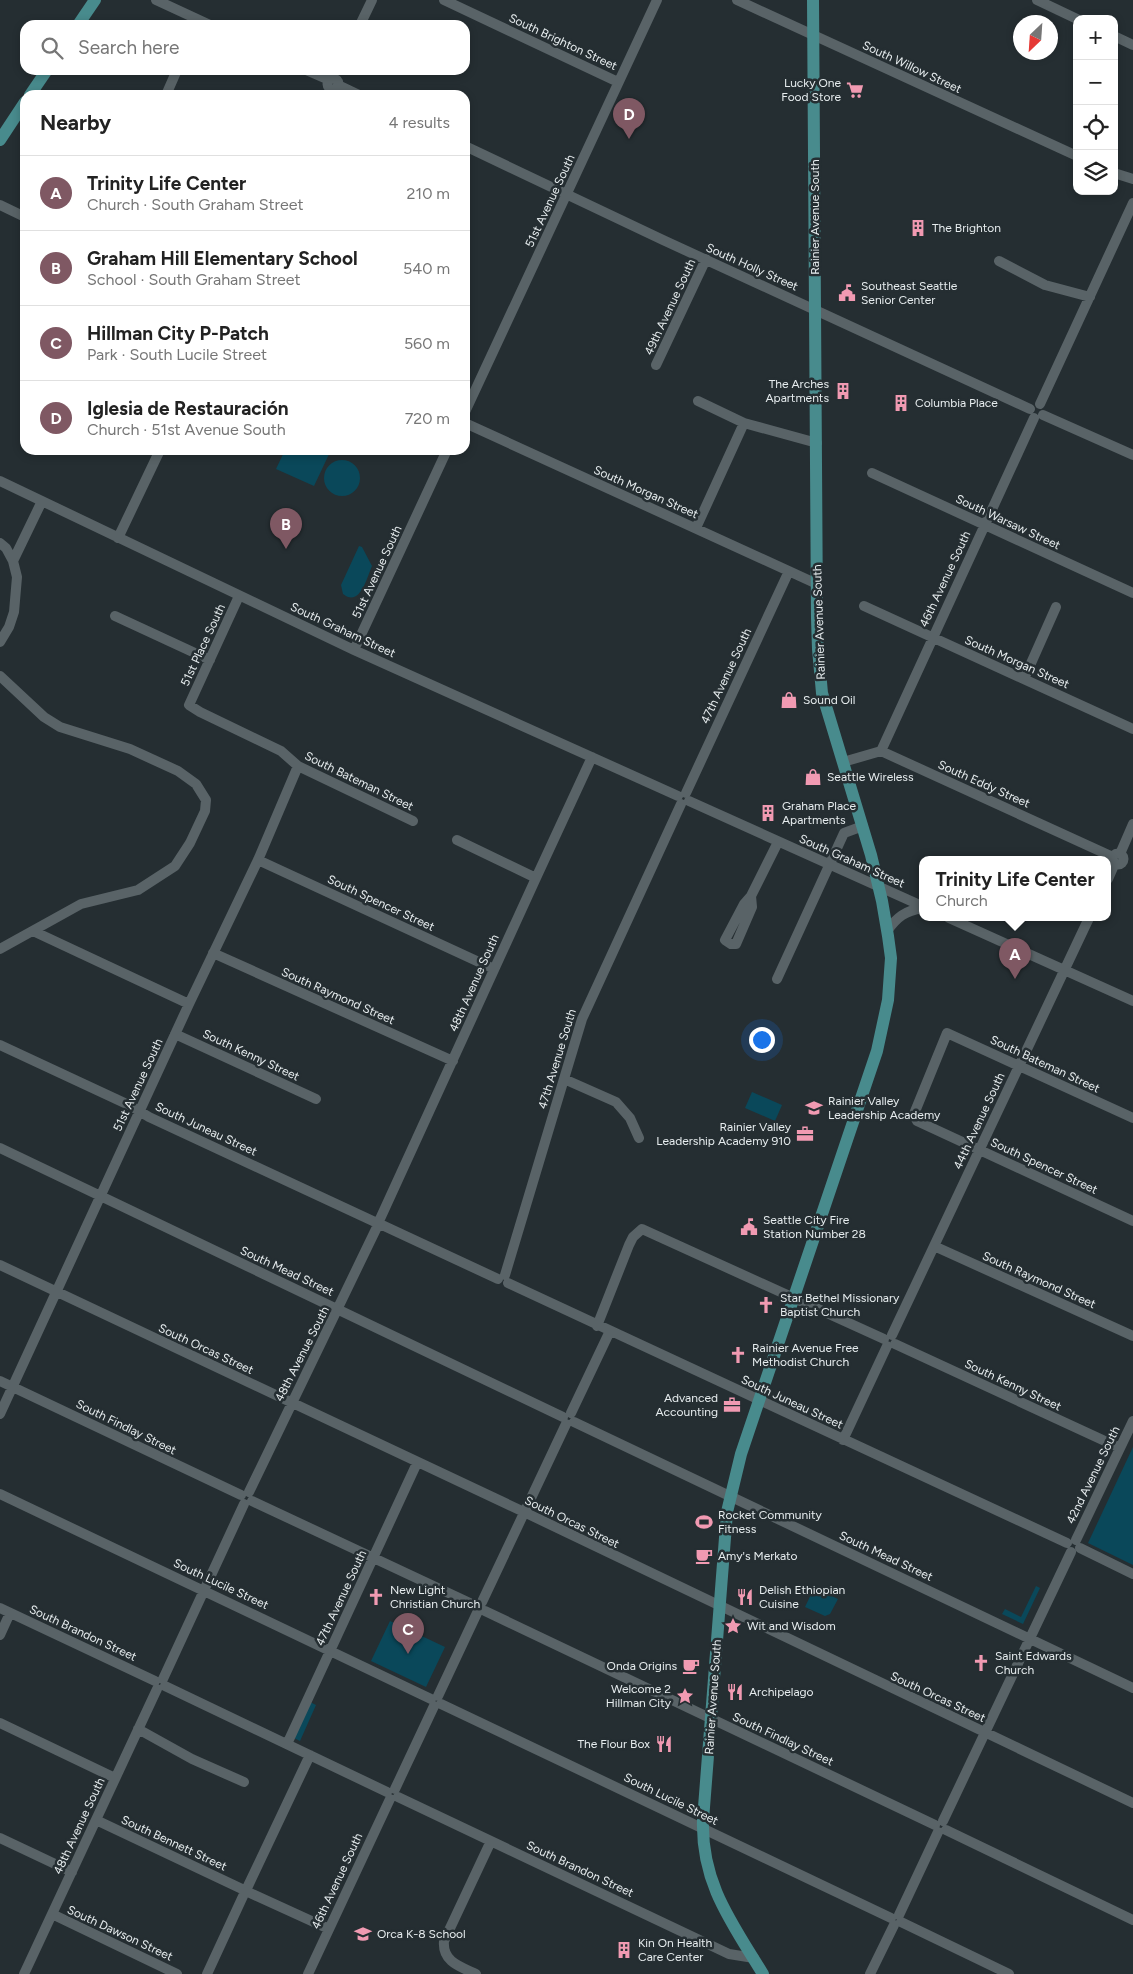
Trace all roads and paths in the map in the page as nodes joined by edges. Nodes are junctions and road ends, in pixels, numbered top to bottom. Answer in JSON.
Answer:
{"nodes":[{"id":1,"x":95,"y":0,"type":"edge"},
{"id":2,"x":156,"y":0,"type":"edge"},
{"id":3,"x":372,"y":0,"type":"edge"},
{"id":4,"x":444,"y":0,"type":"edge"},
{"id":5,"x":657,"y":0,"type":"edge"},
{"id":6,"x":737,"y":0,"type":"edge"},
{"id":7,"x":813,"y":0,"type":"edge"},
{"id":8,"x":1037,"y":0,"type":"edge"},
{"id":9,"x":1073,"y":17,"type":"edge"},
{"id":10,"x":81,"y":20,"type":"edge"},
{"id":11,"x":194,"y":20,"type":"edge"},
{"id":12,"x":362,"y":20,"type":"edge"},
{"id":13,"x":814,"y":35,"type":"junction"},
{"id":14,"x":1118,"y":38,"type":"edge"},
{"id":15,"x":1133,"y":44,"type":"edge"},
{"id":16,"x":43,"y":75,"type":"edge"},
{"id":17,"x":175,"y":75,"type":"edge"},
{"id":18,"x":316,"y":75,"type":"edge"},
{"id":19,"x":618,"y":82,"type":"junction"},
{"id":20,"x":333,"y":83,"type":"edge"},
{"id":21,"x":33,"y":90,"type":"edge"},
{"id":22,"x":168,"y":90,"type":"edge"},
{"id":23,"x":348,"y":90,"type":"edge"},
{"id":24,"x":20,"y":110,"type":"edge"},
{"id":25,"x":0,"y":140,"type":"edge"},
{"id":26,"x":470,"y":148,"type":"edge"},
{"id":27,"x":1073,"y":154,"type":"edge"},
{"id":28,"x":1118,"y":174,"type":"edge"},
{"id":29,"x":1133,"y":179,"type":"edge"},
{"id":30,"x":567,"y":195,"type":"junction"},
{"id":31,"x":1133,"y":203,"type":"edge"},
{"id":32,"x":0,"y":205,"type":"edge"},
{"id":33,"x":20,"y":215,"type":"edge"},
{"id":34,"x":706,"y":260,"type":"junction"},
{"id":35,"x":999,"y":262,"type":"dead end"},
{"id":36,"x":1090,"y":297,"type":"junction"},
{"id":37,"x":815,"y":309,"type":"junction"},
{"id":38,"x":656,"y":365,"type":"dead end"},
{"id":39,"x":470,"y":401,"type":"edge"},
{"id":40,"x":698,"y":401,"type":"dead end"},
{"id":41,"x":1037,"y":411,"type":"junction"},
{"id":42,"x":744,"y":423,"type":"junction"},
{"id":43,"x":470,"y":425,"type":"edge"},
{"id":44,"x":816,"y":443,"type":"junction"},
{"id":45,"x":1132,"y":454,"type":"edge"},
{"id":46,"x":158,"y":455,"type":"edge"},
{"id":47,"x":445,"y":455,"type":"edge"},
{"id":48,"x":872,"y":473,"type":"dead end"},
{"id":49,"x":0,"y":481,"type":"edge"},
{"id":50,"x":42,"y":501,"type":"junction"},
{"id":51,"x":984,"y":525,"type":"junction"},
{"id":52,"x":696,"y":528,"type":"junction"},
{"id":53,"x":118,"y":538,"type":"junction"},
{"id":54,"x":0,"y":543,"type":"edge"},
{"id":55,"x":13,"y":561,"type":"junction"},
{"id":56,"x":790,"y":571,"type":"junction"},
{"id":57,"x":817,"y":584,"type":"junction"},
{"id":58,"x":1133,"y":593,"type":"edge"},
{"id":59,"x":239,"y":596,"type":"junction"},
{"id":60,"x":864,"y":606,"type":"dead end"},
{"id":61,"x":1056,"y":607,"type":"dead end"},
{"id":62,"x":115,"y":616,"type":"dead end"},
{"id":63,"x":932,"y":638,"type":"junction"},
{"id":64,"x":0,"y":642,"type":"edge"},
{"id":65,"x":354,"y":650,"type":"junction"},
{"id":66,"x":210,"y":660,"type":"junction"},
{"id":67,"x":0,"y":676,"type":"edge"},
{"id":68,"x":1024,"y":679,"type":"junction"},
{"id":69,"x":189,"y":705,"type":"joint"},
{"id":70,"x":1133,"y":729,"type":"edge"},
{"id":71,"x":881,"y":751,"type":"junction"},
{"id":72,"x":592,"y":757,"type":"junction"},
{"id":73,"x":843,"y":762,"type":"junction"},
{"id":74,"x":298,"y":766,"type":"junction"},
{"id":75,"x":683,"y":798,"type":"junction"},
{"id":76,"x":413,"y":821,"type":"dead end"},
{"id":77,"x":1133,"y":824,"type":"edge"},
{"id":78,"x":863,"y":826,"type":"junction"},
{"id":79,"x":457,"y":840,"type":"dead end"},
{"id":80,"x":778,"y":842,"type":"junction"},
{"id":81,"x":1118,"y":859,"type":"junction"},
{"id":82,"x":258,"y":860,"type":"junction"},
{"id":83,"x":829,"y":865,"type":"junction"},
{"id":84,"x":1133,"y":866,"type":"edge"},
{"id":85,"x":1111,"y":873,"type":"edge"},
{"id":86,"x":536,"y":878,"type":"junction"},
{"id":87,"x":879,"y":887,"type":"junction"},
{"id":88,"x":751,"y":896,"type":"dead end"},
{"id":89,"x":919,"y":906,"type":"edge"},
{"id":90,"x":919,"y":908,"type":"edge"},
{"id":91,"x":956,"y":921,"type":"edge"},
{"id":92,"x":1088,"y":921,"type":"edge"},
{"id":93,"x":33,"y":931,"type":"junction"},
{"id":94,"x":887,"y":932,"type":"junction"},
{"id":95,"x":0,"y":949,"type":"edge"},
{"id":96,"x":213,"y":953,"type":"junction"},
{"id":97,"x":494,"y":969,"type":"junction"},
{"id":98,"x":1064,"y":969,"type":"junction"},
{"id":99,"x":777,"y":980,"type":"dead end"},
{"id":100,"x":1133,"y":1001,"type":"edge"},
{"id":101,"x":189,"y":1004,"type":"junction"},
{"id":102,"x":175,"y":1034,"type":"junction"},
{"id":103,"x":0,"y":1045,"type":"edge"},
{"id":104,"x":453,"y":1061,"type":"junction"},
{"id":105,"x":1019,"y":1065,"type":"junction"},
{"id":106,"x":564,"y":1079,"type":"junction"},
{"id":107,"x":316,"y":1099,"type":"dead end"},
{"id":108,"x":140,"y":1111,"type":"junction"},
{"id":109,"x":1133,"y":1118,"type":"edge"},
{"id":110,"x":917,"y":1121,"type":"joint"},
{"id":111,"x":639,"y":1138,"type":"dead end"},
{"id":112,"x":0,"y":1148,"type":"edge"},
{"id":113,"x":980,"y":1150,"type":"junction"},
{"id":114,"x":100,"y":1196,"type":"junction"},
{"id":115,"x":1133,"y":1221,"type":"edge"},
{"id":116,"x":379,"y":1223,"type":"junction"},
{"id":117,"x":934,"y":1246,"type":"junction"},
{"id":118,"x":0,"y":1265,"type":"edge"},
{"id":119,"x":504,"y":1279,"type":"junction"},
{"id":120,"x":56,"y":1292,"type":"junction"},
{"id":121,"x":795,"y":1298,"type":"junction"},
{"id":122,"x":338,"y":1309,"type":"junction"},
{"id":123,"x":597,"y":1326,"type":"junction"},
{"id":124,"x":610,"y":1331,"type":"junction"},
{"id":125,"x":1133,"y":1336,"type":"edge"},
{"id":126,"x":890,"y":1341,"type":"junction"},
{"id":127,"x":0,"y":1380,"type":"edge"},
{"id":128,"x":13,"y":1386,"type":"junction"},
{"id":129,"x":759,"y":1401,"type":"junction"},
{"id":130,"x":291,"y":1403,"type":"junction"},
{"id":131,"x":0,"y":1414,"type":"edge"},
{"id":132,"x":568,"y":1419,"type":"junction"},
{"id":133,"x":1133,"y":1421,"type":"edge"},
{"id":134,"x":844,"y":1440,"type":"junction"},
{"id":135,"x":1120,"y":1448,"type":"junction"},
{"id":136,"x":417,"y":1463,"type":"junction"},
{"id":137,"x":0,"y":1494,"type":"edge"},
{"id":138,"x":730,"y":1496,"type":"junction"},
{"id":139,"x":246,"y":1498,"type":"junction"},
{"id":140,"x":524,"y":1512,"type":"junction"},
{"id":141,"x":1074,"y":1546,"type":"junction"},
{"id":142,"x":374,"y":1558,"type":"junction"},
{"id":143,"x":1133,"y":1574,"type":"edge"},
{"id":144,"x":204,"y":1590,"type":"junction"},
{"id":145,"x":719,"y":1606,"type":"junction"},
{"id":146,"x":0,"y":1608,"type":"edge"},
{"id":147,"x":479,"y":1608,"type":"junction"},
{"id":148,"x":10,"y":1613,"type":"junction"},
{"id":149,"x":0,"y":1635,"type":"edge"},
{"id":150,"x":1030,"y":1638,"type":"junction"},
{"id":151,"x":330,"y":1649,"type":"junction"},
{"id":152,"x":160,"y":1684,"type":"junction"},
{"id":153,"x":1133,"y":1688,"type":"edge"},
{"id":154,"x":436,"y":1701,"type":"junction"},
{"id":155,"x":711,"y":1719,"type":"junction"},
{"id":156,"x":0,"y":1723,"type":"edge"},
{"id":157,"x":138,"y":1729,"type":"junction"},
{"id":158,"x":984,"y":1733,"type":"junction"},
{"id":159,"x":287,"y":1744,"type":"junction"},
{"id":160,"x":310,"y":1755,"type":"junction"},
{"id":161,"x":115,"y":1778,"type":"junction"},
{"id":162,"x":244,"y":1782,"type":"dead end"},
{"id":163,"x":393,"y":1794,"type":"junction"},
{"id":164,"x":1133,"y":1803,"type":"edge"},
{"id":165,"x":96,"y":1820,"type":"junction"},
{"id":166,"x":940,"y":1827,"type":"junction"},
{"id":167,"x":703,"y":1828,"type":"junction"},
{"id":168,"x":0,"y":1838,"type":"edge"},
{"id":169,"x":491,"y":1841,"type":"junction"},
{"id":170,"x":72,"y":1872,"type":"junction"},
{"id":171,"x":246,"y":1890,"type":"junction"},
{"id":172,"x":52,"y":1914,"type":"junction"},
{"id":173,"x":896,"y":1920,"type":"junction"},
{"id":174,"x":1133,"y":1920,"type":"edge"},
{"id":175,"x":329,"y":1929,"type":"junction"},
{"id":176,"x":754,"y":1958,"type":"junction"},
{"id":177,"x":24,"y":1974,"type":"edge"},
{"id":178,"x":177,"y":1974,"type":"edge"},
{"id":179,"x":207,"y":1974,"type":"edge"},
{"id":180,"x":308,"y":1974,"type":"edge"},
{"id":181,"x":476,"y":1974,"type":"edge"},
{"id":182,"x":763,"y":1974,"type":"edge"},
{"id":183,"x":870,"y":1974,"type":"edge"},
{"id":184,"x":1009,"y":1974,"type":"edge"}],
"edges":[{"from":1,"to":10,"type":"main road"},
{"from":2,"to":11,"type":"street"},
{"from":3,"to":12,"type":"street"},
{"from":4,"to":19,"type":"street","name":"South Brighton Street"},
{"from":5,"to":19,"type":"street","name":"51st Avenue South"},
{"from":6,"to":13,"type":"street","name":"South Willow Street"},
{"from":7,"to":13,"type":"main road","name":"Rainier Avenue South"},
{"from":8,"to":9,"type":"street"},
{"from":13,"to":27,"type":"street","name":"South Willow Street"},
{"from":13,"to":37,"type":"main road","name":"Rainier Avenue South"},
{"from":14,"to":15,"type":"street"},
{"from":16,"to":21,"type":"main road"},
{"from":17,"to":22,"type":"street"},
{"from":18,"to":20,"type":"street"},
{"from":19,"to":30,"type":"street","name":"51st Avenue South"},
{"from":20,"to":23,"type":"street"},
{"from":24,"to":25,"type":"main road"},
{"from":26,"to":30,"type":"street","name":"South Holly Street"},
{"from":28,"to":29,"type":"street"},
{"from":30,"to":34,"type":"street","name":"South Holly Street"},
{"from":30,"to":39,"type":"street","name":"51st Avenue South"},
{"from":31,"to":36,"type":"street","name":"46th Avenue South"},
{"from":32,"to":33,"type":"street"},
{"from":34,"to":37,"type":"street","name":"South Holly Street"},
{"from":34,"to":38,"type":"street","name":"49th Avenue South"},
{"from":35,"to":36,"type":"street"},
{"from":36,"to":41,"type":"street","name":"46th Avenue South"},
{"from":37,"to":41,"type":"street","name":"South Holly Street"},
{"from":37,"to":44,"type":"main road","name":"Rainier Avenue South"},
{"from":40,"to":42,"type":"street"},
{"from":41,"to":45,"type":"street","name":"South Holly Street"},
{"from":41,"to":51,"type":"street","name":"46th Avenue South"},
{"from":42,"to":44,"type":"street"},
{"from":42,"to":52,"type":"street"},
{"from":43,"to":52,"type":"street","name":"South Morgan Street"},
{"from":44,"to":57,"type":"main road","name":"Rainier Avenue South"},
{"from":46,"to":53,"type":"street"},
{"from":47,"to":65,"type":"street","name":"51st Avenue South"},
{"from":48,"to":51,"type":"street","name":"South Warsaw Street"},
{"from":49,"to":50,"type":"street","name":"South Graham Street"},
{"from":50,"to":53,"type":"street","name":"South Graham Street"},
{"from":50,"to":55,"type":"street"},
{"from":51,"to":58,"type":"street","name":"South Warsaw Street"},
{"from":51,"to":63,"type":"street","name":"46th Avenue South"},
{"from":52,"to":56,"type":"street","name":"South Morgan Street"},
{"from":53,"to":59,"type":"street","name":"South Graham Street"},
{"from":54,"to":55,"type":"street"},
{"from":55,"to":64,"type":"street"},
{"from":56,"to":57,"type":"street","name":"South Morgan Street"},
{"from":56,"to":75,"type":"street","name":"47th Avenue South"},
{"from":57,"to":73,"type":"main road","name":"Rainier Avenue South"},
{"from":59,"to":65,"type":"street","name":"South Graham Street"},
{"from":59,"to":66,"type":"street","name":"51st Place South"},
{"from":60,"to":63,"type":"street","name":"South Morgan Street"},
{"from":61,"to":68,"type":"street"},
{"from":62,"to":66,"type":"street"},
{"from":63,"to":68,"type":"street","name":"South Morgan Street"},
{"from":63,"to":71,"type":"street","name":"46th Avenue South"},
{"from":65,"to":72,"type":"street","name":"South Graham Street"},
{"from":66,"to":69,"type":"street","name":"51st Place South"},
{"from":67,"to":93,"type":"street"},
{"from":68,"to":70,"type":"street","name":"South Morgan Street"},
{"from":69,"to":74,"type":"street","name":"South Bateman Street"},
{"from":71,"to":73,"type":"street"},
{"from":71,"to":81,"type":"street","name":"South Eddy Street"},
{"from":72,"to":75,"type":"street","name":"South Graham Street"},
{"from":72,"to":86,"type":"street","name":"48th Avenue South"},
{"from":73,"to":78,"type":"main road","name":"Rainier Avenue South"},
{"from":74,"to":76,"type":"street","name":"South Bateman Street"},
{"from":74,"to":82,"type":"street","name":"51st Avenue South"},
{"from":75,"to":80,"type":"street","name":"South Graham Street"},
{"from":75,"to":106,"type":"street","name":"47th Avenue South"},
{"from":77,"to":81,"type":"street"},
{"from":78,"to":83,"type":"street"},
{"from":78,"to":87,"type":"main road","name":"Rainier Avenue South"},
{"from":79,"to":86,"type":"street"},
{"from":80,"to":83,"type":"street","name":"South Graham Street"},
{"from":80,"to":88,"type":"street"},
{"from":81,"to":84,"type":"street","name":"South Eddy Street"},
{"from":81,"to":85,"type":"street"},
{"from":82,"to":96,"type":"street","name":"51st Avenue South"},
{"from":82,"to":97,"type":"street","name":"South Spencer Street"},
{"from":83,"to":87,"type":"street","name":"South Graham Street"},
{"from":83,"to":99,"type":"street"},
{"from":86,"to":97,"type":"street","name":"48th Avenue South"},
{"from":87,"to":89,"type":"street","name":"South Graham Street"},
{"from":87,"to":94,"type":"main road","name":"Rainier Avenue South"},
{"from":90,"to":94,"type":"street"},
{"from":91,"to":98,"type":"street"},
{"from":92,"to":98,"type":"street","name":"44th Avenue South"},
{"from":93,"to":95,"type":"street"},
{"from":93,"to":101,"type":"street"},
{"from":94,"to":121,"type":"main road","name":"Rainier Avenue South"},
{"from":96,"to":101,"type":"street","name":"51st Avenue South"},
{"from":96,"to":104,"type":"street","name":"South Raymond Street"},
{"from":97,"to":104,"type":"street","name":"48th Avenue South"},
{"from":98,"to":100,"type":"street"},
{"from":98,"to":105,"type":"street","name":"44th Avenue South"},
{"from":101,"to":102,"type":"street","name":"51st Avenue South"},
{"from":102,"to":107,"type":"street","name":"South Kenny Street"},
{"from":102,"to":108,"type":"street","name":"51st Avenue South"},
{"from":103,"to":108,"type":"street","name":"South Juneau Street"},
{"from":104,"to":116,"type":"street","name":"48th Avenue South"},
{"from":105,"to":109,"type":"street","name":"South Bateman Street"},
{"from":105,"to":110,"type":"street","name":"South Bateman Street"},
{"from":105,"to":113,"type":"street","name":"44th Avenue South"},
{"from":106,"to":111,"type":"street"},
{"from":106,"to":119,"type":"street","name":"47th Avenue South"},
{"from":108,"to":114,"type":"street","name":"51st Avenue South"},
{"from":108,"to":116,"type":"street","name":"South Juneau Street"},
{"from":110,"to":113,"type":"street","name":"South Spencer Street"},
{"from":112,"to":114,"type":"street","name":"South Mead Street"},
{"from":113,"to":115,"type":"street","name":"South Spencer Street"},
{"from":113,"to":117,"type":"street","name":"44th Avenue South"},
{"from":114,"to":120,"type":"street","name":"51st Avenue South"},
{"from":114,"to":122,"type":"street","name":"South Mead Street"},
{"from":116,"to":119,"type":"street","name":"South Juneau Street"},
{"from":116,"to":122,"type":"street","name":"48th Avenue South"},
{"from":117,"to":125,"type":"street","name":"South Raymond Street"},
{"from":117,"to":126,"type":"street","name":"44th Avenue South"},
{"from":118,"to":120,"type":"street","name":"South Orcas Street"},
{"from":119,"to":123,"type":"street","name":"South Juneau Street"},
{"from":120,"to":128,"type":"street","name":"51st Avenue South"},
{"from":120,"to":130,"type":"street","name":"South Orcas Street"},
{"from":121,"to":123,"type":"street","name":"South Kenny Street"},
{"from":121,"to":126,"type":"street","name":"South Kenny Street"},
{"from":121,"to":129,"type":"main road","name":"Rainier Avenue South"},
{"from":122,"to":130,"type":"street","name":"48th Avenue South"},
{"from":122,"to":132,"type":"street","name":"South Mead Street"},
{"from":123,"to":124,"type":"street","name":"South Juneau Street"},
{"from":124,"to":129,"type":"street","name":"South Juneau Street"},
{"from":124,"to":132,"type":"street","name":"46th Avenue South"},
{"from":126,"to":134,"type":"street","name":"44th Avenue South"},
{"from":126,"to":135,"type":"street","name":"South Kenny Street"},
{"from":127,"to":128,"type":"street","name":"South Findlay Street"},
{"from":128,"to":131,"type":"street","name":"51st Avenue South"},
{"from":128,"to":139,"type":"street","name":"South Findlay Street"},
{"from":129,"to":134,"type":"street","name":"South Juneau Street"},
{"from":129,"to":138,"type":"main road","name":"Rainier Avenue South"},
{"from":130,"to":136,"type":"street","name":"South Orcas Street"},
{"from":130,"to":139,"type":"street","name":"48th Avenue South"},
{"from":132,"to":138,"type":"street","name":"South Mead Street"},
{"from":132,"to":140,"type":"street","name":"46th Avenue South"},
{"from":133,"to":135,"type":"street","name":"42nd Avenue South"},
{"from":134,"to":141,"type":"street","name":"South Juneau Street"},
{"from":135,"to":141,"type":"street","name":"42nd Avenue South"},
{"from":136,"to":140,"type":"street","name":"South Orcas Street"},
{"from":136,"to":142,"type":"street","name":"47th Avenue South"},
{"from":137,"to":144,"type":"street","name":"South Lucile Street"},
{"from":138,"to":145,"type":"main road","name":"Rainier Avenue South"},
{"from":138,"to":150,"type":"street","name":"South Mead Street"},
{"from":139,"to":142,"type":"street","name":"South Findlay Street"},
{"from":139,"to":144,"type":"street","name":"48th Avenue South"},
{"from":140,"to":145,"type":"street","name":"South Orcas Street"},
{"from":140,"to":147,"type":"street","name":"46th Avenue South"},
{"from":141,"to":143,"type":"street","name":"South Juneau Street"},
{"from":141,"to":150,"type":"street","name":"42nd Avenue South"},
{"from":142,"to":147,"type":"street","name":"South Findlay Street"},
{"from":142,"to":151,"type":"street","name":"47th Avenue South"},
{"from":144,"to":151,"type":"street","name":"South Lucile Street"},
{"from":144,"to":152,"type":"street","name":"48th Avenue South"},
{"from":145,"to":155,"type":"main road","name":"Rainier Avenue South"},
{"from":145,"to":158,"type":"street","name":"South Orcas Street"},
{"from":146,"to":148,"type":"street","name":"South Brandon Street"},
{"from":147,"to":154,"type":"street","name":"46th Avenue South"},
{"from":147,"to":155,"type":"street","name":"South Findlay Street"},
{"from":148,"to":149,"type":"street"},
{"from":148,"to":152,"type":"street","name":"South Brandon Street"},
{"from":150,"to":153,"type":"street","name":"South Mead Street"},
{"from":150,"to":158,"type":"street","name":"42nd Avenue South"},
{"from":151,"to":154,"type":"street","name":"South Lucile Street"},
{"from":151,"to":159,"type":"street","name":"47th Avenue South"},
{"from":152,"to":157,"type":"street","name":"48th Avenue South"},
{"from":152,"to":159,"type":"street","name":"South Brandon Street"},
{"from":154,"to":163,"type":"street","name":"46th Avenue South"},
{"from":154,"to":167,"type":"street","name":"South Lucile Street"},
{"from":155,"to":166,"type":"street","name":"South Findlay Street"},
{"from":155,"to":167,"type":"main road","name":"Rainier Avenue South"},
{"from":156,"to":161,"type":"street"},
{"from":157,"to":161,"type":"street","name":"48th Avenue South"},
{"from":157,"to":162,"type":"street"},
{"from":158,"to":164,"type":"street","name":"South Orcas Street"},
{"from":158,"to":166,"type":"street","name":"42nd Avenue South"},
{"from":159,"to":160,"type":"street","name":"South Brandon Street"},
{"from":160,"to":163,"type":"street","name":"South Brandon Street"},
{"from":160,"to":171,"type":"street"},
{"from":161,"to":165,"type":"street","name":"48th Avenue South"},
{"from":163,"to":169,"type":"street","name":"South Brandon Street"},
{"from":163,"to":175,"type":"street","name":"46th Avenue South"},
{"from":165,"to":170,"type":"street","name":"48th Avenue South"},
{"from":165,"to":171,"type":"street","name":"South Bennett Street"},
{"from":166,"to":173,"type":"street","name":"42nd Avenue South"},
{"from":166,"to":174,"type":"street","name":"South Findlay Street"},
{"from":167,"to":173,"type":"street","name":"South Lucile Street"},
{"from":167,"to":176,"type":"main road","name":"Rainier Avenue South"},
{"from":168,"to":170,"type":"street"},
{"from":169,"to":176,"type":"street","name":"South Brandon Street"},
{"from":169,"to":181,"type":"street"},
{"from":170,"to":172,"type":"street","name":"48th Avenue South"},
{"from":171,"to":175,"type":"street","name":"South Bennett Street"},
{"from":171,"to":179,"type":"street"},
{"from":172,"to":177,"type":"street","name":"48th Avenue South"},
{"from":172,"to":178,"type":"street","name":"South Dawson Street"},
{"from":173,"to":183,"type":"street","name":"42nd Avenue South"},
{"from":173,"to":184,"type":"street","name":"South Lucile Street"},
{"from":175,"to":180,"type":"street","name":"46th Avenue South"},
{"from":176,"to":182,"type":"main road","name":"Rainier Avenue South"}]}
